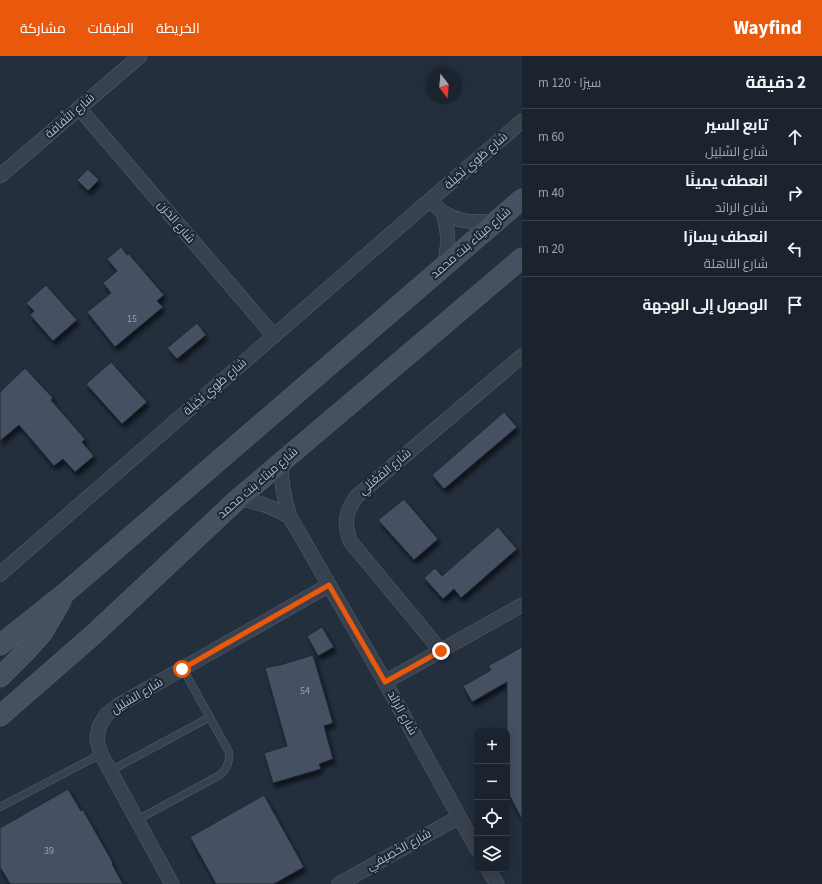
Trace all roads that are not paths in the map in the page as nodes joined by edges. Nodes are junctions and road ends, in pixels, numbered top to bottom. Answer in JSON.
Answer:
{"nodes":[{"id":1,"x":140,"y":56,"type":"edge"},
{"id":2,"x":79,"y":108,"type":"junction"},
{"id":3,"x":522,"y":121,"type":"edge"},
{"id":4,"x":0,"y":176,"type":"edge"},
{"id":5,"x":522,"y":199,"type":"edge"},
{"id":6,"x":430,"y":200,"type":"junction"},
{"id":7,"x":443,"y":213,"type":"junction"},
{"id":8,"x":496,"y":221,"type":"junction"},
{"id":9,"x":522,"y":258,"type":"edge"},
{"id":10,"x":444,"y":266,"type":"junction"},
{"id":11,"x":274,"y":336,"type":"junction"},
{"id":12,"x":522,"y":356,"type":"edge"},
{"id":13,"x":281,"y":463,"type":"junction"},
{"id":14,"x":238,"y":499,"type":"junction"},
{"id":15,"x":290,"y":517,"type":"junction"},
{"id":16,"x":0,"y":574,"type":"edge"},
{"id":17,"x":329,"y":585,"type":"junction"},
{"id":18,"x":64,"y":594,"type":"junction"},
{"id":19,"x":522,"y":605,"type":"edge"},
{"id":20,"x":0,"y":645,"type":"edge"},
{"id":21,"x":441,"y":651,"type":"junction"},
{"id":22,"x":182,"y":669,"type":"junction"},
{"id":23,"x":0,"y":677,"type":"edge"},
{"id":24,"x":385,"y":682,"type":"junction"},
{"id":25,"x":0,"y":716,"type":"edge"},
{"id":26,"x":210,"y":717,"type":"junction"},
{"id":27,"x":101,"y":754,"type":"junction"},
{"id":28,"x":110,"y":771,"type":"junction"},
{"id":29,"x":0,"y":807,"type":"edge"},
{"id":30,"x":459,"y":817,"type":"junction"},
{"id":31,"x":137,"y":820,"type":"junction"},
{"id":32,"x":474,"y":844,"type":"edge"},
{"id":33,"x":490,"y":872,"type":"edge"},
{"id":34,"x":172,"y":884,"type":"edge"},
{"id":35,"x":339,"y":884,"type":"edge"},
{"id":36,"x":497,"y":884,"type":"edge"}],
"edges":[{"from":1,"to":2,"type":"street","name":"شارع الثَّقافة"},
{"from":2,"to":4,"type":"street","name":"شارع الثَّقافة"},
{"from":2,"to":11,"type":"street","name":"شارع الخزن"},
{"from":3,"to":6,"type":"street","name":"شارع طَوِي نَخِيلَة"},
{"from":5,"to":8,"type":"main road","name":"شارع ميثاء بنت محمد"},
{"from":6,"to":7,"type":"street"},
{"from":6,"to":11,"type":"street","name":"شارع طَوِي نَخِيلَة"},
{"from":7,"to":8,"type":"street"},
{"from":7,"to":10,"type":"street"},
{"from":8,"to":10,"type":"main road","name":"شارع ميثاء بنت محمد"},
{"from":9,"to":13,"type":"main road","name":"شارع ميثاء بنت محمد"},
{"from":10,"to":18,"type":"main road","name":"شارع ميثاء بنت محمد"},
{"from":11,"to":16,"type":"street","name":"شارع طَوِي نَخِيلَة"},
{"from":12,"to":21,"type":"street","name":"شارع المُعْتَلي"},
{"from":13,"to":14,"type":"main road","name":"شارع ميثاء بنت محمد"},
{"from":13,"to":15,"type":"street","name":"شارع الرائد"},
{"from":14,"to":15,"type":"street"},
{"from":14,"to":25,"type":"main road","name":"شارع ميثاء بنت محمد"},
{"from":15,"to":17,"type":"street","name":"شارع الرائد"},
{"from":17,"to":22,"type":"street","name":"شارع السِّلِيل"},
{"from":17,"to":24,"type":"street","name":"شارع الرائد"},
{"from":18,"to":20,"type":"main road","name":"شارع ميثاء بنت محمد"},
{"from":18,"to":23,"type":"main road"},
{"from":19,"to":21,"type":"street"},
{"from":21,"to":24,"type":"street"},
{"from":22,"to":26,"type":"lane"},
{"from":22,"to":27,"type":"street","name":"شارع السِّلِيل"},
{"from":24,"to":30,"type":"street","name":"شارع الرائد"},
{"from":26,"to":28,"type":"lane"},
{"from":26,"to":31,"type":"lane"},
{"from":27,"to":28,"type":"street","name":"شارع السِّلِيل"},
{"from":27,"to":29,"type":"lane"},
{"from":28,"to":31,"type":"street","name":"شارع السِّلِيل"},
{"from":30,"to":32,"type":"street","name":"شارع الرائد"},
{"from":30,"to":35,"type":"street","name":"شارع الخْصِيفي"},
{"from":31,"to":34,"type":"street","name":"شارع السِّلِيل"},
{"from":33,"to":36,"type":"street"}]}
